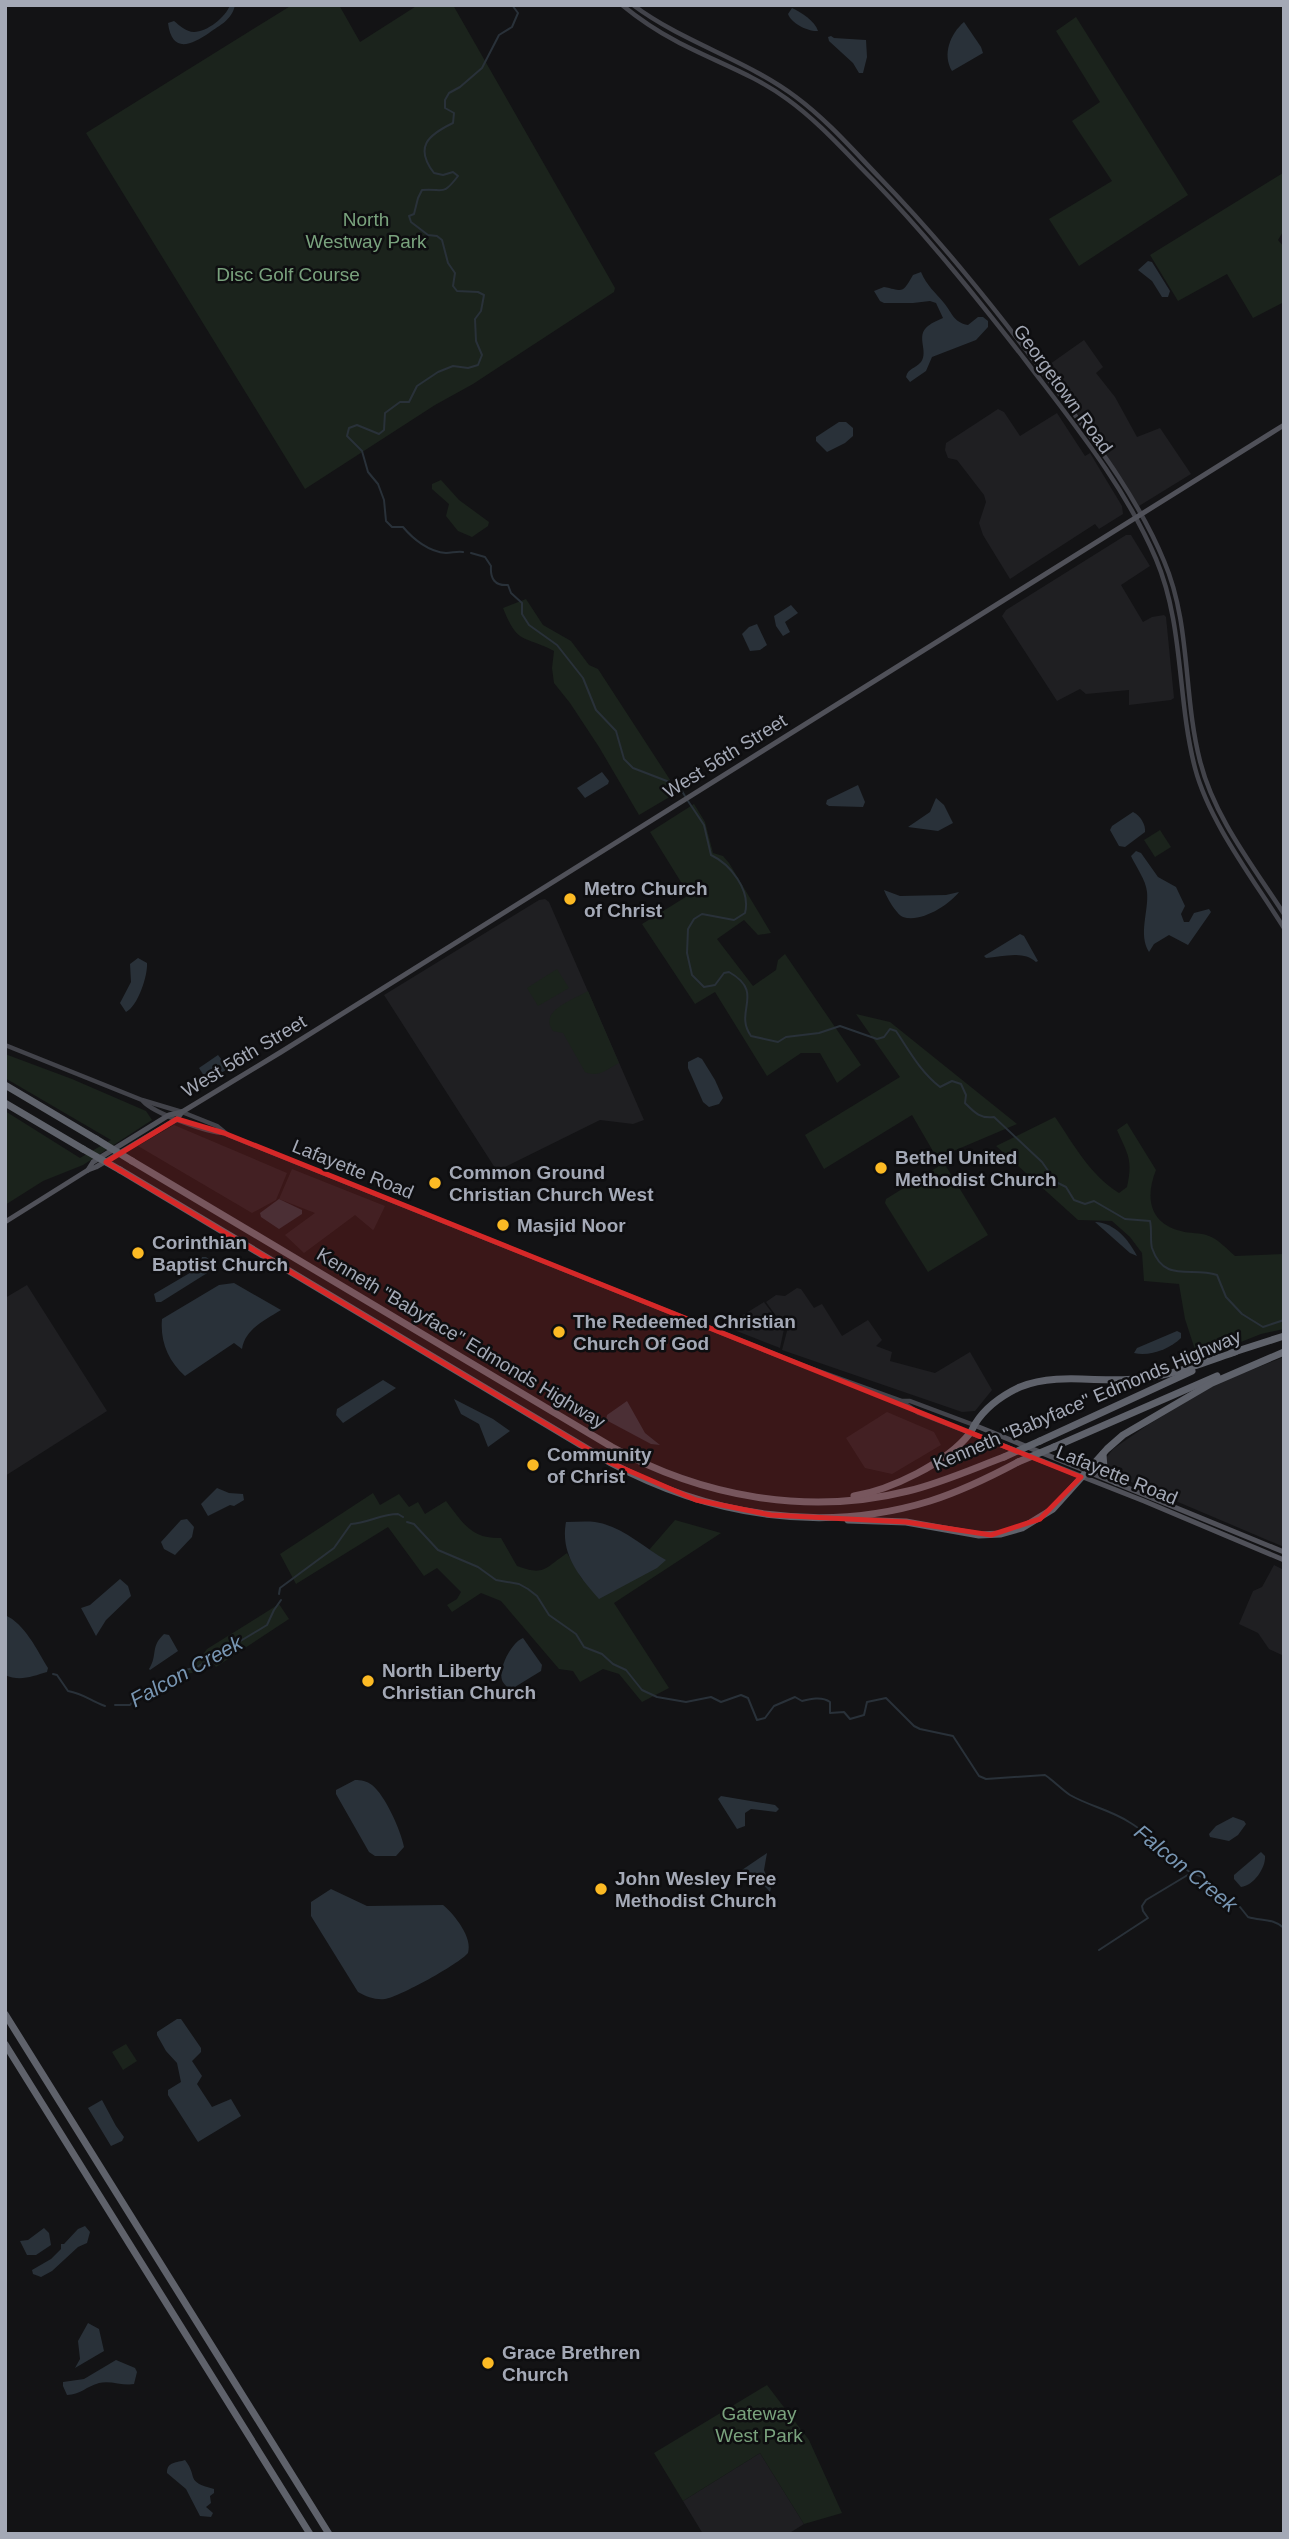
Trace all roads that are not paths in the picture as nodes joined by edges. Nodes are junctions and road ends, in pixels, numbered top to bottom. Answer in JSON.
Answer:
{"nodes":[{"id":1,"x":622,"y":5,"type":"edge"},
{"id":2,"x":633,"y":5,"type":"edge"},
{"id":3,"x":1284,"y":425,"type":"edge"},
{"id":4,"x":1138,"y":516,"type":"junction"},
{"id":5,"x":1200,"y":764,"type":"junction"},
{"id":6,"x":1194,"y":765,"type":"junction"},
{"id":7,"x":1284,"y":914,"type":"edge"},
{"id":8,"x":1284,"y":928,"type":"edge"},
{"id":9,"x":5,"y":1045,"type":"edge"},
{"id":10,"x":5,"y":1085,"type":"edge"},
{"id":11,"x":142,"y":1100,"type":"junction"},
{"id":12,"x":5,"y":1102,"type":"edge"},
{"id":13,"x":182,"y":1112,"type":"junction"},
{"id":14,"x":169,"y":1115,"type":"junction"},
{"id":15,"x":177,"y":1119,"type":"junction"},
{"id":16,"x":224,"y":1133,"type":"junction"},
{"id":17,"x":88,"y":1170,"type":"junction"},
{"id":18,"x":5,"y":1222,"type":"edge"},
{"id":19,"x":1284,"y":1336,"type":"edge"},
{"id":20,"x":1235,"y":1352,"type":"junction"},
{"id":21,"x":1284,"y":1352,"type":"edge"},
{"id":22,"x":972,"y":1429,"type":"junction"},
{"id":23,"x":1103,"y":1454,"type":"junction"},
{"id":24,"x":1087,"y":1471,"type":"junction"},
{"id":25,"x":1081,"y":1477,"type":"junction"},
{"id":26,"x":1116,"y":1482,"type":"junction"},
{"id":27,"x":798,"y":1501,"type":"junction"},
{"id":28,"x":812,"y":1518,"type":"junction"},
{"id":29,"x":1284,"y":1552,"type":"edge"},
{"id":30,"x":1284,"y":1560,"type":"edge"},
{"id":31,"x":5,"y":2014,"type":"edge"},
{"id":32,"x":5,"y":2044,"type":"edge"},
{"id":33,"x":310,"y":2534,"type":"edge"},
{"id":34,"x":329,"y":2534,"type":"edge"}],
"edges":[{"from":1,"to":4,"type":"main road","name":"Georgetown Road"},
{"from":2,"to":4,"type":"main road","name":"Georgetown Road"},
{"from":3,"to":4,"type":"main road","name":"West 56th Street"},
{"from":4,"to":5,"type":"main road","name":"Georgetown Road"},
{"from":4,"to":6,"type":"main road","name":"Georgetown Road"},
{"from":4,"to":13,"type":"main road","name":"West 56th Street"},
{"from":5,"to":6,"type":"main road"},
{"from":5,"to":7,"type":"main road","name":"Georgetown Road"},
{"from":6,"to":8,"type":"main road","name":"Georgetown Road"},
{"from":9,"to":11,"type":"main road","name":"Lafayette Road"},
{"from":10,"to":27,"type":"highway","name":"Kenneth \"Babyface\" Edmonds Highway","bridge":true},
{"from":11,"to":13,"type":"main road","name":"Lafayette Road"},
{"from":11,"to":14,"type":"main road","name":"Lafayette Road"},
{"from":12,"to":28,"type":"highway","name":"Kenneth \"Babyface\" Edmonds Highway","bridge":true},
{"from":13,"to":14,"type":"main road","name":"West 56th Street"},
{"from":13,"to":15,"type":"main road","name":"West 56th Street"},
{"from":13,"to":16,"type":"main road","name":"Lafayette Road"},
{"from":14,"to":15,"type":"main road","name":"Lafayette Road"},
{"from":14,"to":17,"type":"main road","name":"West 56th Street"},
{"from":15,"to":16,"type":"main road","name":"Lafayette Road"},
{"from":15,"to":17,"type":"main road","name":"West 56th Street"},
{"from":16,"to":22,"type":"main road","name":"Lafayette Road"},
{"from":17,"to":18,"type":"main road","name":"West 56th Street"},
{"from":19,"to":20,"type":"highway","name":"Kenneth \"Babyface\" Edmonds Highway"},
{"from":20,"to":22,"type":"highway"},
{"from":20,"to":27,"type":"highway","name":"Kenneth \"Babyface\" Edmonds Highway","bridge":true},
{"from":21,"to":23,"type":"highway"},
{"from":21,"to":28,"type":"highway","name":"Kenneth \"Babyface\" Edmonds Highway","bridge":true},
{"from":22,"to":24,"type":"main road","name":"Lafayette Road"},
{"from":22,"to":25,"type":"main road","name":"Lafayette Road"},
{"from":22,"to":27,"type":"highway"},
{"from":23,"to":24,"type":"highway"},
{"from":23,"to":26,"type":"highway"},
{"from":24,"to":25,"type":"highway"},
{"from":24,"to":26,"type":"main road","name":"Lafayette Road"},
{"from":25,"to":28,"type":"highway"},
{"from":25,"to":30,"type":"main road","name":"Lafayette Road"},
{"from":26,"to":29,"type":"main road","name":"Lafayette Road"},
{"from":31,"to":34,"type":"highway"},
{"from":32,"to":33,"type":"highway"}]}
